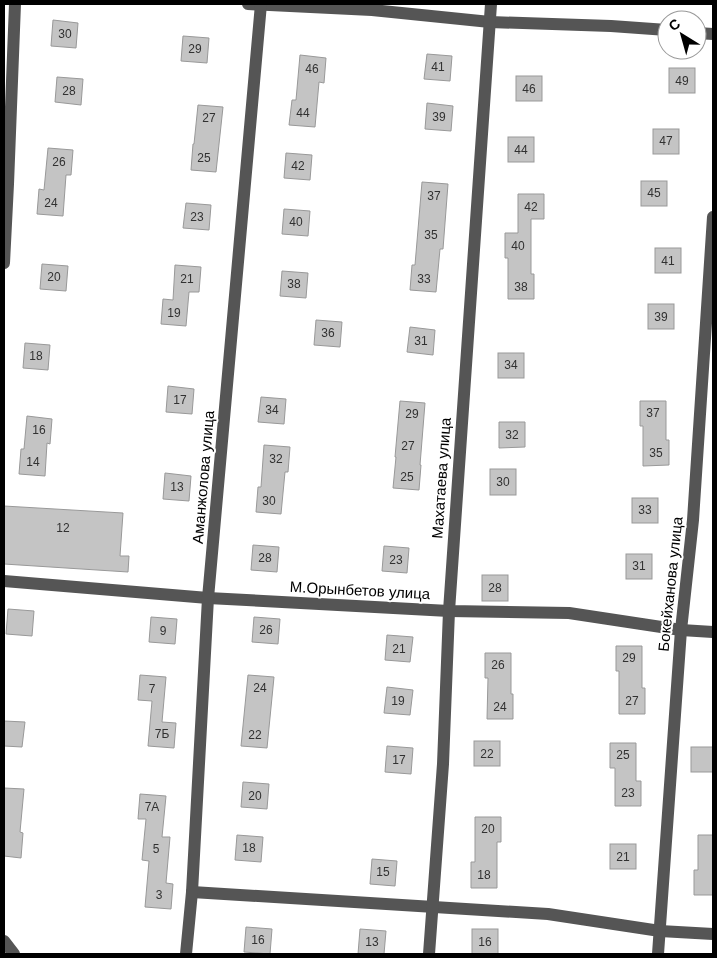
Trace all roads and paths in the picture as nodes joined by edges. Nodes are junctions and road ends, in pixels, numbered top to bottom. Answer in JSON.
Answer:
{"nodes":[{"id":1,"x":15,"y":4,"type":"edge"},
{"id":2,"x":248,"y":4,"type":"edge"},
{"id":3,"x":261,"y":4,"type":"edge"},
{"id":4,"x":491,"y":4,"type":"edge"},
{"id":5,"x":490,"y":22,"type":"junction"},
{"id":6,"x":657,"y":29,"type":"edge"},
{"id":7,"x":713,"y":217,"type":"edge"},
{"id":8,"x":4,"y":263,"type":"edge"},
{"id":9,"x":4,"y":581,"type":"edge"},
{"id":10,"x":208,"y":598,"type":"junction"},
{"id":11,"x":448,"y":611,"type":"junction"},
{"id":12,"x":681,"y":630,"type":"junction"},
{"id":13,"x":713,"y":632,"type":"edge"},
{"id":14,"x":192,"y":892,"type":"junction"},
{"id":15,"x":433,"y":907,"type":"junction"},
{"id":16,"x":660,"y":931,"type":"junction"},
{"id":17,"x":713,"y":934,"type":"edge"},
{"id":18,"x":4,"y":941,"type":"edge"},
{"id":19,"x":14,"y":954,"type":"edge"},
{"id":20,"x":186,"y":954,"type":"edge"},
{"id":21,"x":430,"y":954,"type":"edge"},
{"id":22,"x":658,"y":954,"type":"edge"}],
"edges":[{"from":1,"to":8,"type":"street"},
{"from":2,"to":3,"type":"street"},
{"from":3,"to":5,"type":"street"},
{"from":3,"to":10,"type":"street","name":"Аманжолова улица"},
{"from":4,"to":5,"type":"street","name":"Махатаева улица"},
{"from":5,"to":6,"type":"street"},
{"from":5,"to":11,"type":"street","name":"Махатаева улица"},
{"from":7,"to":12,"type":"street","name":"Бокейханова улица"},
{"from":9,"to":10,"type":"street","name":"М.Орынбетов улица"},
{"from":10,"to":11,"type":"street","name":"М.Орынбетов улица"},
{"from":10,"to":14,"type":"street","name":"Аманжолова улица"},
{"from":11,"to":12,"type":"street","name":"М.Орынбетов улица"},
{"from":11,"to":15,"type":"street","name":"Махатаева улица"},
{"from":12,"to":13,"type":"street","name":"М.Орынбетов улица"},
{"from":12,"to":16,"type":"street","name":"Бокейханова улица"},
{"from":14,"to":15,"type":"street"},
{"from":14,"to":20,"type":"street","name":"Аманжолова улица"},
{"from":15,"to":16,"type":"street"},
{"from":15,"to":21,"type":"street","name":"Махатаева улица"},
{"from":16,"to":17,"type":"street"},
{"from":16,"to":22,"type":"street","name":"Бокейханова улица"},
{"from":18,"to":19,"type":"street"}]}
